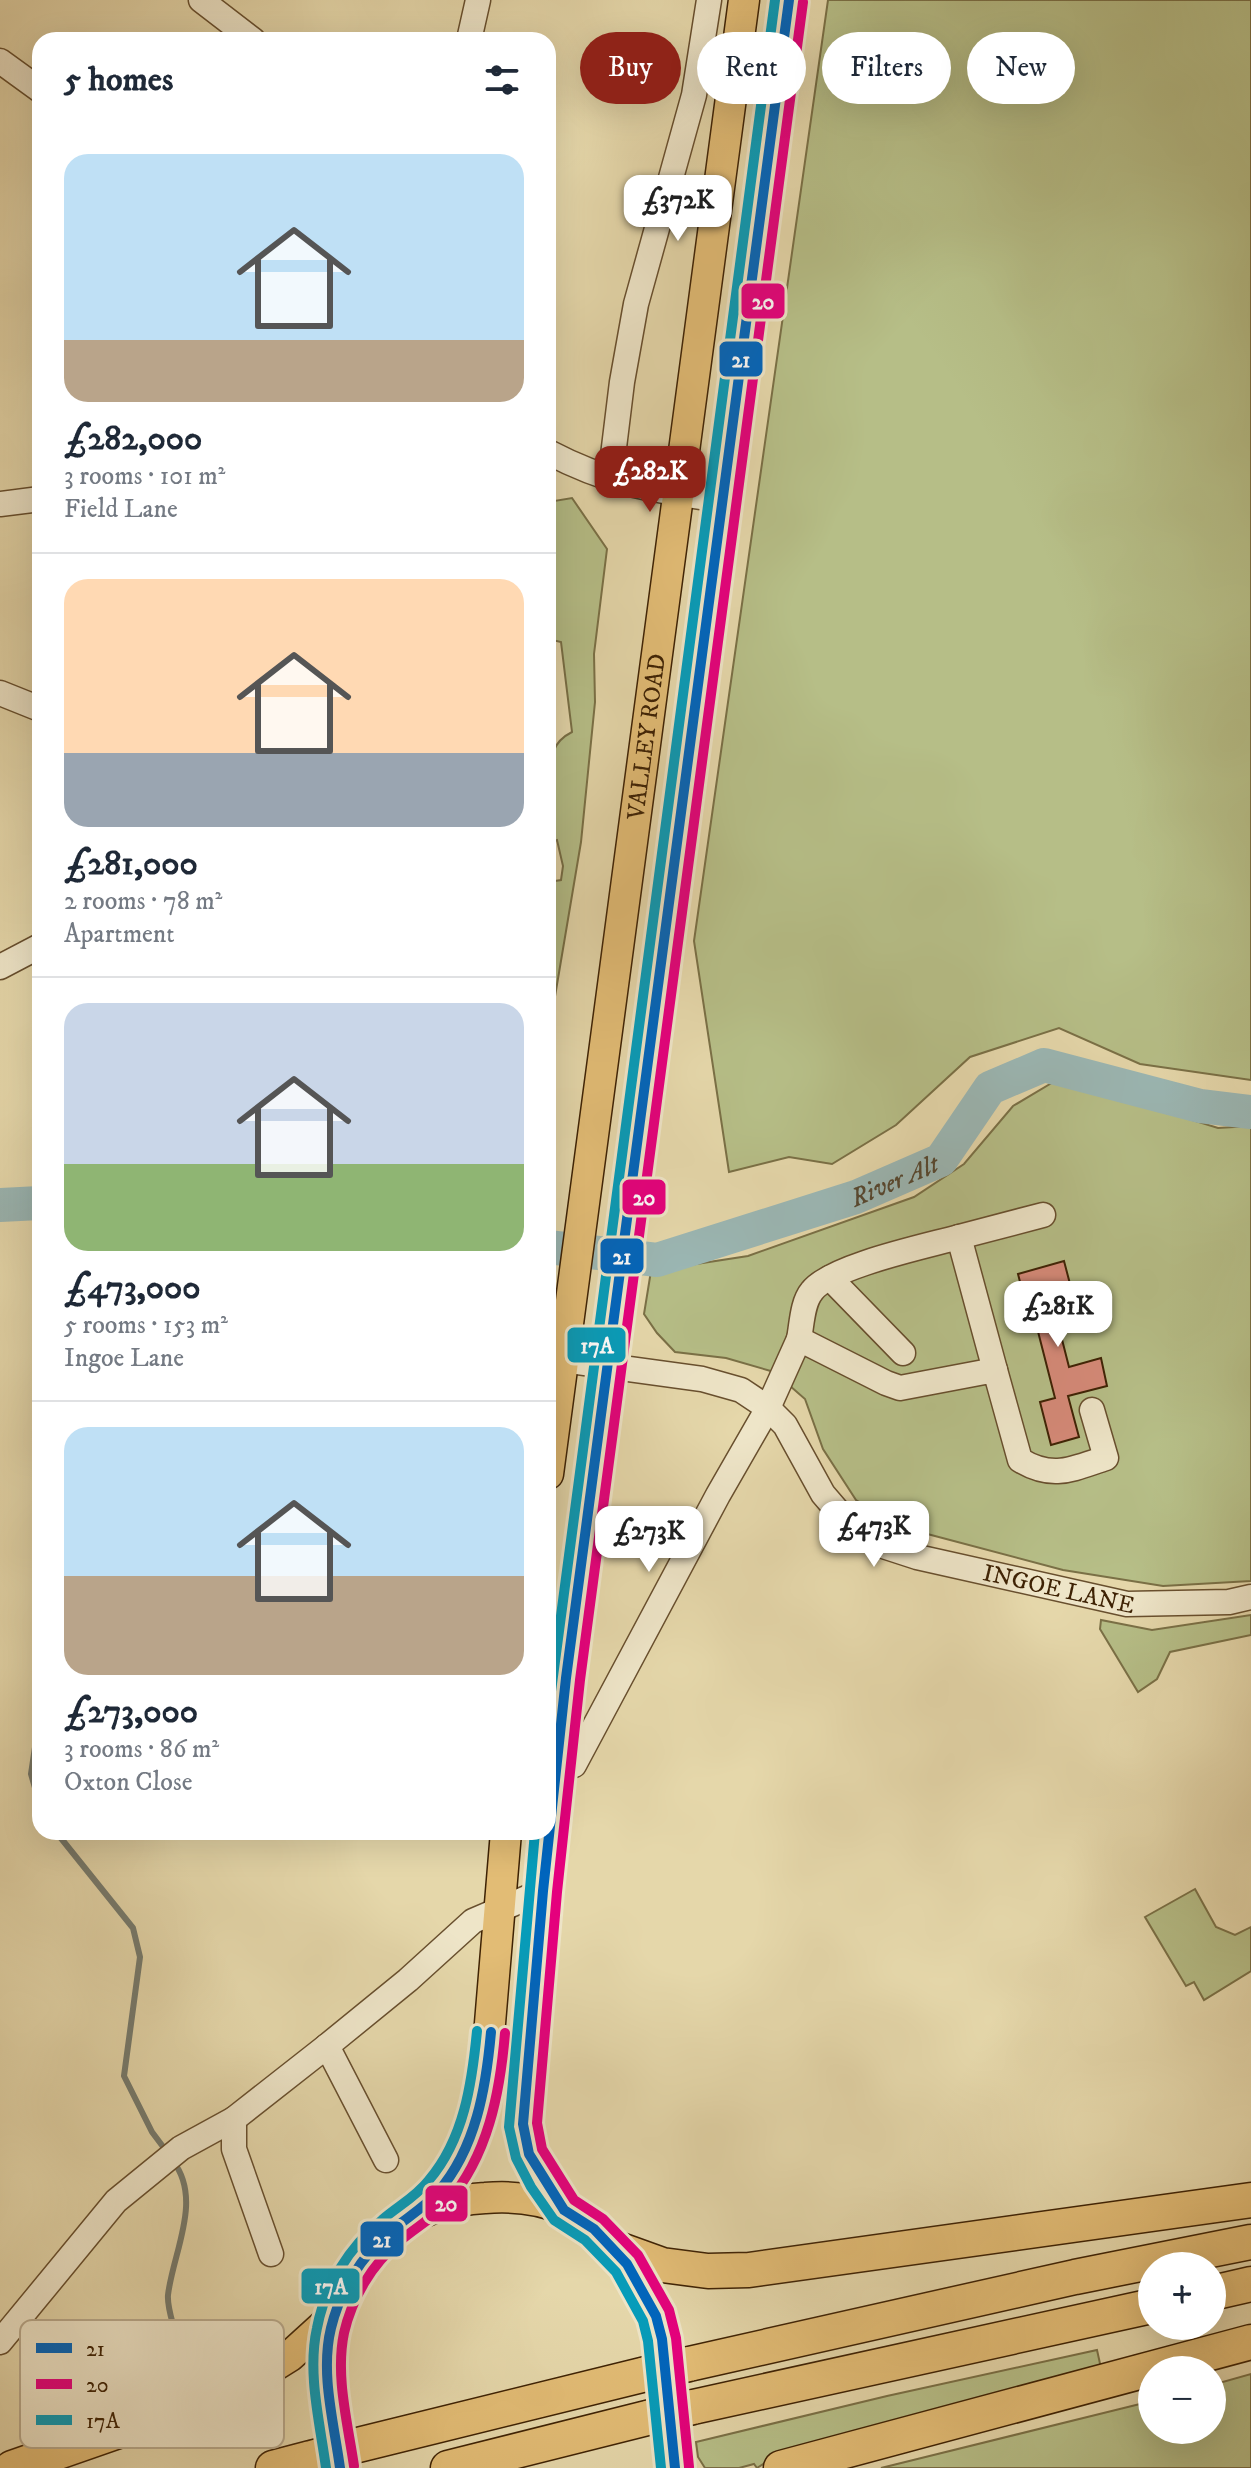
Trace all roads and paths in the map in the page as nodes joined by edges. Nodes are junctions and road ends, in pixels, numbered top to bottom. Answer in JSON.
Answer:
{"nodes":[{"id":1,"x":201,"y":0,"type":"edge"},
{"id":2,"x":478,"y":0,"type":"edge"},
{"id":3,"x":709,"y":0,"type":"edge"},
{"id":4,"x":744,"y":0,"type":"edge"},
{"id":5,"x":789,"y":0,"type":"edge"},
{"id":6,"x":243,"y":32,"type":"edge"},
{"id":7,"x":471,"y":32,"type":"edge"},
{"id":8,"x":0,"y":61,"type":"edge"},
{"id":9,"x":32,"y":84,"type":"edge"},
{"id":10,"x":556,"y":456,"type":"edge"},
{"id":11,"x":610,"y":480,"type":"junction"},
{"id":12,"x":678,"y":494,"type":"junction"},
{"id":13,"x":32,"y":500,"type":"edge"},
{"id":14,"x":721,"y":500,"type":"junction"},
{"id":15,"x":0,"y":504,"type":"edge"},
{"id":16,"x":0,"y":693,"type":"edge"},
{"id":17,"x":32,"y":706,"type":"edge"},
{"id":18,"x":32,"y":958,"type":"edge"},
{"id":19,"x":0,"y":967,"type":"edge"},
{"id":20,"x":1043,"y":1215,"type":"dead end"},
{"id":21,"x":959,"y":1237,"type":"junction"},
{"id":22,"x":830,"y":1278,"type":"junction"},
{"id":23,"x":799,"y":1339,"type":"junction"},
{"id":24,"x":903,"y":1353,"type":"dead end"},
{"id":25,"x":563,"y":1360,"type":"junction"},
{"id":26,"x":607,"y":1364,"type":"junction"},
{"id":27,"x":995,"y":1370,"type":"junction"},
{"id":28,"x":768,"y":1408,"type":"junction"},
{"id":29,"x":1092,"y":1410,"type":"dead end"},
{"id":30,"x":556,"y":1413,"type":"edge"},
{"id":31,"x":1251,"y":1597,"type":"edge"},
{"id":32,"x":574,"y":1765,"type":"dead end"},
{"id":33,"x":556,"y":1768,"type":"edge"},
{"id":34,"x":505,"y":1840,"type":"edge"},
{"id":35,"x":548,"y":1840,"type":"edge"},
{"id":36,"x":543,"y":1891,"type":"junction"},
{"id":37,"x":499,"y":1910,"type":"junction"},
{"id":38,"x":327,"y":2046,"type":"junction"},
{"id":39,"x":234,"y":2119,"type":"junction"},
{"id":40,"x":386,"y":2160,"type":"dead end"},
{"id":41,"x":1251,"y":2200,"type":"edge"},
{"id":42,"x":564,"y":2210,"type":"junction"},
{"id":43,"x":419,"y":2212,"type":"junction"},
{"id":44,"x":1251,"y":2242,"type":"edge"},
{"id":45,"x":612,"y":2247,"type":"junction"},
{"id":46,"x":271,"y":2254,"type":"dead end"},
{"id":47,"x":1251,"y":2284,"type":"edge"},
{"id":48,"x":1226,"y":2290,"type":"edge"},
{"id":49,"x":1138,"y":2309,"type":"edge"},
{"id":50,"x":334,"y":2316,"type":"junction"},
{"id":51,"x":0,"y":2342,"type":"edge"},
{"id":52,"x":1251,"y":2342,"type":"edge"},
{"id":53,"x":284,"y":2360,"type":"edge"},
{"id":54,"x":69,"y":2448,"type":"edge"},
{"id":55,"x":335,"y":2457,"type":"edge"},
{"id":56,"x":12,"y":2468,"type":"edge"},
{"id":57,"x":273,"y":2468,"type":"edge"},
{"id":58,"x":448,"y":2468,"type":"edge"},
{"id":59,"x":675,"y":2468,"type":"edge"},
{"id":60,"x":781,"y":2468,"type":"edge"}],
"edges":[{"from":1,"to":6,"type":"street"},
{"from":2,"to":7,"type":"street"},
{"from":3,"to":11,"type":"street"},
{"from":4,"to":12,"type":"main road","name":"VALLEY ROAD"},
{"from":5,"to":14,"type":"main road","name":"VALLEY ROAD"},
{"from":8,"to":9,"type":"street"},
{"from":10,"to":11,"type":"street"},
{"from":11,"to":12,"type":"street"},
{"from":12,"to":14,"type":"street"},
{"from":12,"to":25,"type":"main road","name":"VALLEY ROAD"},
{"from":13,"to":15,"type":"street"},
{"from":14,"to":26,"type":"main road","name":"VALLEY ROAD"},
{"from":16,"to":17,"type":"street"},
{"from":18,"to":19,"type":"street"},
{"from":20,"to":21,"type":"street"},
{"from":21,"to":22,"type":"street"},
{"from":21,"to":27,"type":"street"},
{"from":22,"to":23,"type":"street"},
{"from":22,"to":24,"type":"street"},
{"from":23,"to":27,"type":"street"},
{"from":23,"to":28,"type":"street"},
{"from":25,"to":26,"type":"street","name":"INGOE LANE"},
{"from":25,"to":30,"type":"main road","name":"VALLEY ROAD"},
{"from":26,"to":28,"type":"street","name":"INGOE LANE"},
{"from":26,"to":33,"type":"main road","name":"VALLEY ROAD"},
{"from":27,"to":29,"type":"street"},
{"from":28,"to":31,"type":"street","name":"INGOE LANE"},
{"from":28,"to":32,"type":"street"},
{"from":34,"to":37,"type":"main road"},
{"from":35,"to":36,"type":"main road","name":"VALLEY ROAD"},
{"from":36,"to":37,"type":"street"},
{"from":36,"to":42,"type":"main road","name":"VALLEY ROAD"},
{"from":37,"to":38,"type":"street"},
{"from":37,"to":43,"type":"main road"},
{"from":38,"to":39,"type":"street"},
{"from":38,"to":40,"type":"street"},
{"from":39,"to":46,"type":"street"},
{"from":39,"to":51,"type":"street"},
{"from":41,"to":45,"type":"highway"},
{"from":42,"to":43,"type":"main road"},
{"from":42,"to":45,"type":"main road"},
{"from":43,"to":50,"type":"main road"},
{"from":44,"to":55,"type":"highway","bridge":true},
{"from":45,"to":59,"type":"main road"},
{"from":47,"to":48,"type":"highway"},
{"from":49,"to":58,"type":"highway","bridge":true},
{"from":50,"to":53,"type":"main road"},
{"from":50,"to":55,"type":"main road"},
{"from":52,"to":60,"type":"highway"},
{"from":54,"to":56,"type":"highway"},
{"from":55,"to":57,"type":"highway"}]}
